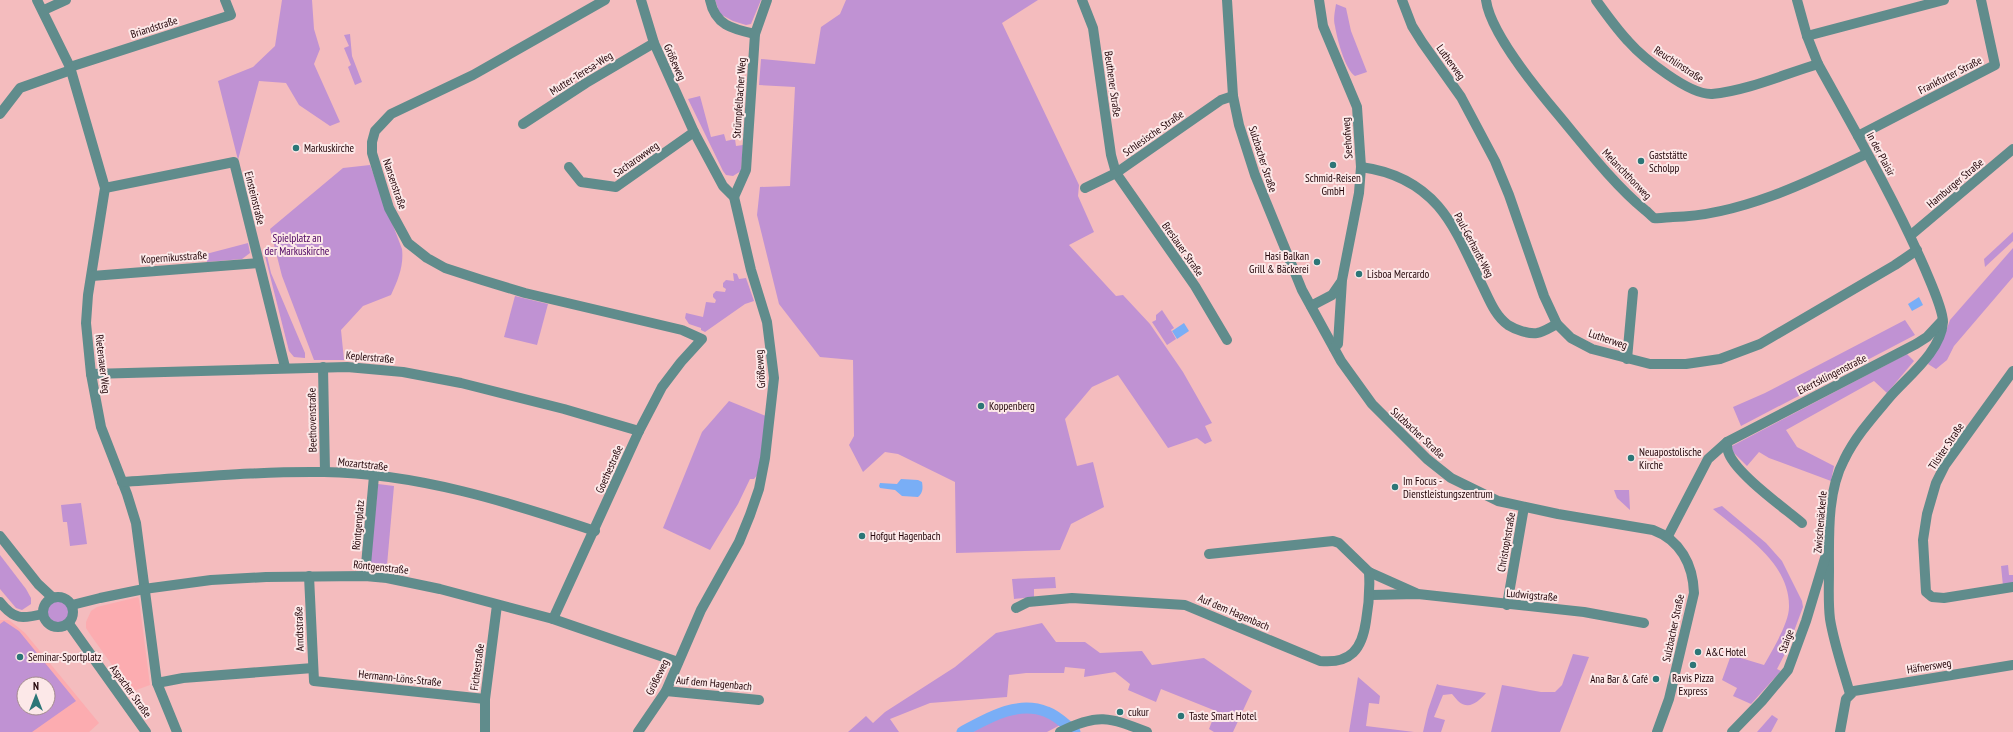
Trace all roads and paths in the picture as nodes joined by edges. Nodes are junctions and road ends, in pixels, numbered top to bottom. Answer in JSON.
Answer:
{"nodes":[{"id":1,"x":37,"y":0,"type":"edge"},
{"id":2,"x":66,"y":0,"type":"edge"},
{"id":3,"x":225,"y":0,"type":"edge"},
{"id":4,"x":605,"y":0,"type":"edge"},
{"id":5,"x":641,"y":0,"type":"edge"},
{"id":6,"x":710,"y":0,"type":"edge"},
{"id":7,"x":767,"y":0,"type":"edge"},
{"id":8,"x":1082,"y":0,"type":"edge"},
{"id":9,"x":1227,"y":0,"type":"edge"},
{"id":10,"x":1319,"y":0,"type":"edge"},
{"id":11,"x":1402,"y":0,"type":"edge"},
{"id":12,"x":1486,"y":0,"type":"edge"},
{"id":13,"x":1596,"y":0,"type":"edge"},
{"id":14,"x":1797,"y":0,"type":"edge"},
{"id":15,"x":1944,"y":0,"type":"edge"},
{"id":16,"x":1981,"y":0,"type":"edge"},
{"id":17,"x":44,"y":10,"type":"junction"},
{"id":18,"x":755,"y":34,"type":"junction"},
{"id":19,"x":1807,"y":36,"type":"junction"},
{"id":20,"x":654,"y":43,"type":"junction"},
{"id":21,"x":1818,"y":64,"type":"junction"},
{"id":22,"x":70,"y":68,"type":"junction"},
{"id":23,"x":1233,"y":96,"type":"junction"},
{"id":24,"x":0,"y":114,"type":"edge"},
{"id":25,"x":523,"y":124,"type":"dead end"},
{"id":26,"x":694,"y":132,"type":"junction"},
{"id":27,"x":1858,"y":136,"type":"junction"},
{"id":28,"x":2013,"y":149,"type":"edge"},
{"id":29,"x":1866,"y":154,"type":"junction"},
{"id":30,"x":569,"y":167,"type":"dead end"},
{"id":31,"x":1361,"y":167,"type":"junction"},
{"id":32,"x":1116,"y":173,"type":"junction"},
{"id":33,"x":105,"y":188,"type":"junction"},
{"id":34,"x":1085,"y":188,"type":"dead end"},
{"id":35,"x":734,"y":197,"type":"junction"},
{"id":36,"x":1911,"y":235,"type":"junction"},
{"id":37,"x":1917,"y":250,"type":"junction"},
{"id":38,"x":258,"y":263,"type":"junction"},
{"id":39,"x":92,"y":276,"type":"junction"},
{"id":40,"x":1342,"y":280,"type":"junction"},
{"id":41,"x":1633,"y":292,"type":"dead end"},
{"id":42,"x":1311,"y":306,"type":"junction"},
{"id":43,"x":1943,"y":321,"type":"junction"},
{"id":44,"x":1556,"y":324,"type":"junction"},
{"id":45,"x":702,"y":339,"type":"joint"},
{"id":46,"x":1228,"y":340,"type":"dead end"},
{"id":47,"x":1334,"y":348,"type":"junction"},
{"id":48,"x":1627,"y":359,"type":"junction"},
{"id":49,"x":285,"y":367,"type":"junction"},
{"id":50,"x":323,"y":367,"type":"junction"},
{"id":51,"x":2013,"y":371,"type":"edge"},
{"id":52,"x":91,"y":374,"type":"junction"},
{"id":53,"x":639,"y":431,"type":"junction"},
{"id":54,"x":1727,"y":442,"type":"junction"},
{"id":55,"x":325,"y":472,"type":"junction"},
{"id":56,"x":374,"y":476,"type":"junction"},
{"id":57,"x":122,"y":482,"type":"junction"},
{"id":58,"x":1524,"y":507,"type":"junction"},
{"id":59,"x":1802,"y":523,"type":"dead end"},
{"id":60,"x":595,"y":531,"type":"junction"},
{"id":61,"x":0,"y":536,"type":"edge"},
{"id":62,"x":1668,"y":536,"type":"junction"},
{"id":63,"x":1830,"y":541,"type":"junction"},
{"id":64,"x":1209,"y":554,"type":"dead end"},
{"id":65,"x":1369,"y":572,"type":"junction"},
{"id":66,"x":309,"y":576,"type":"junction"},
{"id":67,"x":365,"y":576,"type":"junction"},
{"id":68,"x":2013,"y":587,"type":"edge"},
{"id":69,"x":144,"y":589,"type":"junction"},
{"id":70,"x":1418,"y":594,"type":"junction"},
{"id":71,"x":1371,"y":595,"type":"junction"},
{"id":72,"x":52,"y":597,"type":"junction"},
{"id":73,"x":0,"y":602,"type":"edge"},
{"id":74,"x":72,"y":605,"type":"junction"},
{"id":75,"x":497,"y":605,"type":"junction"},
{"id":76,"x":1507,"y":605,"type":"junction"},
{"id":77,"x":1016,"y":608,"type":"dead end"},
{"id":78,"x":43,"y":614,"type":"junction"},
{"id":79,"x":553,"y":619,"type":"junction"},
{"id":80,"x":1644,"y":623,"type":"dead end"},
{"id":81,"x":69,"y":624,"type":"junction"},
{"id":82,"x":678,"y":662,"type":"junction"},
{"id":83,"x":2013,"y":665,"type":"edge"},
{"id":84,"x":312,"y":668,"type":"junction"},
{"id":85,"x":314,"y":681,"type":"joint"},
{"id":86,"x":157,"y":683,"type":"junction"},
{"id":87,"x":666,"y":691,"type":"junction"},
{"id":88,"x":1850,"y":694,"type":"junction"},
{"id":89,"x":485,"y":699,"type":"junction"},
{"id":90,"x":759,"y":700,"type":"dead end"},
{"id":91,"x":146,"y":732,"type":"edge"},
{"id":92,"x":177,"y":732,"type":"edge"},
{"id":93,"x":485,"y":732,"type":"edge"},
{"id":94,"x":638,"y":732,"type":"edge"},
{"id":95,"x":1060,"y":732,"type":"edge"},
{"id":96,"x":1147,"y":732,"type":"edge"},
{"id":97,"x":1657,"y":732,"type":"edge"},
{"id":98,"x":1732,"y":732,"type":"edge"},
{"id":99,"x":1840,"y":732,"type":"edge"}],
"edges":[{"from":1,"to":17,"type":"street","name":"Rietenauer Weg"},
{"from":2,"to":17,"type":"street"},
{"from":3,"to":22,"type":"street","name":"Briandstraße"},
{"from":4,"to":45,"type":"street","name":"Nansenstraße"},
{"from":5,"to":20,"type":"street","name":"Größeweg"},
{"from":6,"to":18,"type":"street"},
{"from":7,"to":18,"type":"street","name":"Strümpfelbacher Weg"},
{"from":8,"to":32,"type":"street","name":"Beuthener Straße"},
{"from":9,"to":23,"type":"street","name":"Sulzbacher Straße"},
{"from":10,"to":31,"type":"street","name":"Seehofweg"},
{"from":11,"to":44,"type":"street","name":"Lutherweg"},
{"from":12,"to":29,"type":"street","name":"Melanchthonweg"},
{"from":13,"to":21,"type":"street","name":"Reuchlinstraße"},
{"from":14,"to":19,"type":"street","name":"In der Plaisir"},
{"from":15,"to":19,"type":"street"},
{"from":16,"to":27,"type":"street","name":"Frankfurter Straße"},
{"from":17,"to":22,"type":"street","name":"Rietenauer Weg"},
{"from":18,"to":35,"type":"street","name":"Strümpfelbacher Weg"},
{"from":19,"to":21,"type":"street","name":"In der Plaisir"},
{"from":20,"to":25,"type":"street","name":"Mutter-Teresa-Weg"},
{"from":20,"to":26,"type":"street","name":"Größeweg"},
{"from":21,"to":27,"type":"street","name":"In der Plaisir"},
{"from":22,"to":24,"type":"street"},
{"from":22,"to":33,"type":"street","name":"Rietenauer Weg"},
{"from":23,"to":32,"type":"street","name":"Schlesische Straße"},
{"from":23,"to":42,"type":"street","name":"Sulzbacher Straße"},
{"from":26,"to":30,"type":"street","name":"Sacharowweg"},
{"from":26,"to":35,"type":"street","name":"Größeweg"},
{"from":27,"to":29,"type":"street","name":"In der Plaisir"},
{"from":28,"to":36,"type":"street","name":"Hamburger Straße"},
{"from":29,"to":36,"type":"street","name":"In der Plaisir"},
{"from":31,"to":40,"type":"street","name":"Seehofweg"},
{"from":31,"to":44,"type":"street","name":"Paul-Gerhardt-Weg"},
{"from":32,"to":34,"type":"street","name":"Schlesische Straße"},
{"from":32,"to":46,"type":"street","name":"Breslauer Straße"},
{"from":33,"to":38,"type":"street","name":"Einsteinstraße"},
{"from":33,"to":39,"type":"street","name":"Rietenauer Weg"},
{"from":35,"to":82,"type":"street","name":"Größeweg"},
{"from":36,"to":37,"type":"street","name":"In der Plaisir"},
{"from":37,"to":43,"type":"street","name":"In der Plaisir"},
{"from":37,"to":48,"type":"street","name":"Lutherweg"},
{"from":38,"to":39,"type":"street","name":"Kopernikusstraße"},
{"from":38,"to":49,"type":"street","name":"Einsteinstraße"},
{"from":39,"to":52,"type":"street","name":"Rietenauer Weg"},
{"from":40,"to":42,"type":"street","name":"Seehofweg"},
{"from":40,"to":47,"type":"street","name":"Seehofweg"},
{"from":41,"to":48,"type":"street"},
{"from":42,"to":47,"type":"street","name":"Sulzbacher Straße"},
{"from":43,"to":54,"type":"street","name":"Ekertsklingenstraße"},
{"from":43,"to":63,"type":"street","name":"Zwischenäckerle"},
{"from":44,"to":48,"type":"street","name":"Lutherweg"},
{"from":45,"to":53,"type":"street","name":"Goethestraße"},
{"from":47,"to":58,"type":"street","name":"Sulzbacher Straße"},
{"from":49,"to":50,"type":"street","name":"Keplerstraße"},
{"from":49,"to":52,"type":"street","name":"Keplerstraße"},
{"from":50,"to":53,"type":"street","name":"Keplerstraße"},
{"from":50,"to":55,"type":"street","name":"Beethovenstraße"},
{"from":51,"to":68,"type":"street","name":"Tilsiter Straße"},
{"from":52,"to":57,"type":"street","name":"Rietenauer Weg"},
{"from":53,"to":60,"type":"street","name":"Goethestraße"},
{"from":54,"to":59,"type":"street"},
{"from":54,"to":62,"type":"street","name":"Ekertsklingenstraße"},
{"from":55,"to":56,"type":"street","name":"Mozartstraße"},
{"from":55,"to":57,"type":"street","name":"Mozartstraße"},
{"from":56,"to":60,"type":"street","name":"Mozartstraße"},
{"from":56,"to":67,"type":"street","name":"Röntgenplatz"},
{"from":57,"to":69,"type":"street","name":"Rietenauer Weg"},
{"from":58,"to":62,"type":"street","name":"Sulzbacher Straße"},
{"from":58,"to":76,"type":"street","name":"Christophstraße"},
{"from":60,"to":79,"type":"street","name":"Goethestraße"},
{"from":61,"to":72,"type":"street"},
{"from":62,"to":97,"type":"street","name":"Sulzbacher Straße"},
{"from":63,"to":88,"type":"street","name":"Zwischenäckerle"},
{"from":63,"to":98,"type":"street","name":"Staige"},
{"from":64,"to":65,"type":"street","name":"Ludwigstraße"},
{"from":65,"to":70,"type":"street","name":"Ludwigstraße"},
{"from":65,"to":71,"type":"street","name":"Auf dem Hagenbach"},
{"from":66,"to":67,"type":"street","name":"Röntgenstraße"},
{"from":66,"to":69,"type":"street","name":"Röntgenstraße"},
{"from":66,"to":84,"type":"street","name":"Arndtstraße"},
{"from":67,"to":75,"type":"street","name":"Röntgenstraße"},
{"from":69,"to":74,"type":"street","name":"Röntgenstraße"},
{"from":69,"to":86,"type":"street","name":"Rietenauer Weg"},
{"from":70,"to":71,"type":"street","name":"Ludwigstraße"},
{"from":70,"to":76,"type":"street","name":"Ludwigstraße"},
{"from":71,"to":77,"type":"street","name":"Auf dem Hagenbach"},
{"from":72,"to":74,"type":"street"},
{"from":72,"to":78,"type":"street"},
{"from":73,"to":78,"type":"street"},
{"from":74,"to":81,"type":"street"},
{"from":75,"to":79,"type":"street","name":"Röntgenstraße"},
{"from":75,"to":89,"type":"street","name":"Fichtestraße"},
{"from":76,"to":80,"type":"street","name":"Ludwigstraße"},
{"from":78,"to":81,"type":"street"},
{"from":79,"to":82,"type":"street","name":"Röntgenstraße"},
{"from":81,"to":91,"type":"street","name":"Aspacher Straße"},
{"from":82,"to":87,"type":"street","name":"Größeweg"},
{"from":83,"to":88,"type":"street","name":"Häfnersweg"},
{"from":84,"to":85,"type":"street","name":"Arndtstraße"},
{"from":84,"to":86,"type":"street"},
{"from":85,"to":89,"type":"street","name":"Hermann-Löns-Straße"},
{"from":86,"to":92,"type":"street","name":"Rietenauer Weg"},
{"from":87,"to":90,"type":"street","name":"Auf dem Hagenbach"},
{"from":87,"to":94,"type":"street","name":"Größeweg"},
{"from":88,"to":99,"type":"street"},
{"from":89,"to":93,"type":"street","name":"Fichtestraße"},
{"from":95,"to":96,"type":"street"}]}
